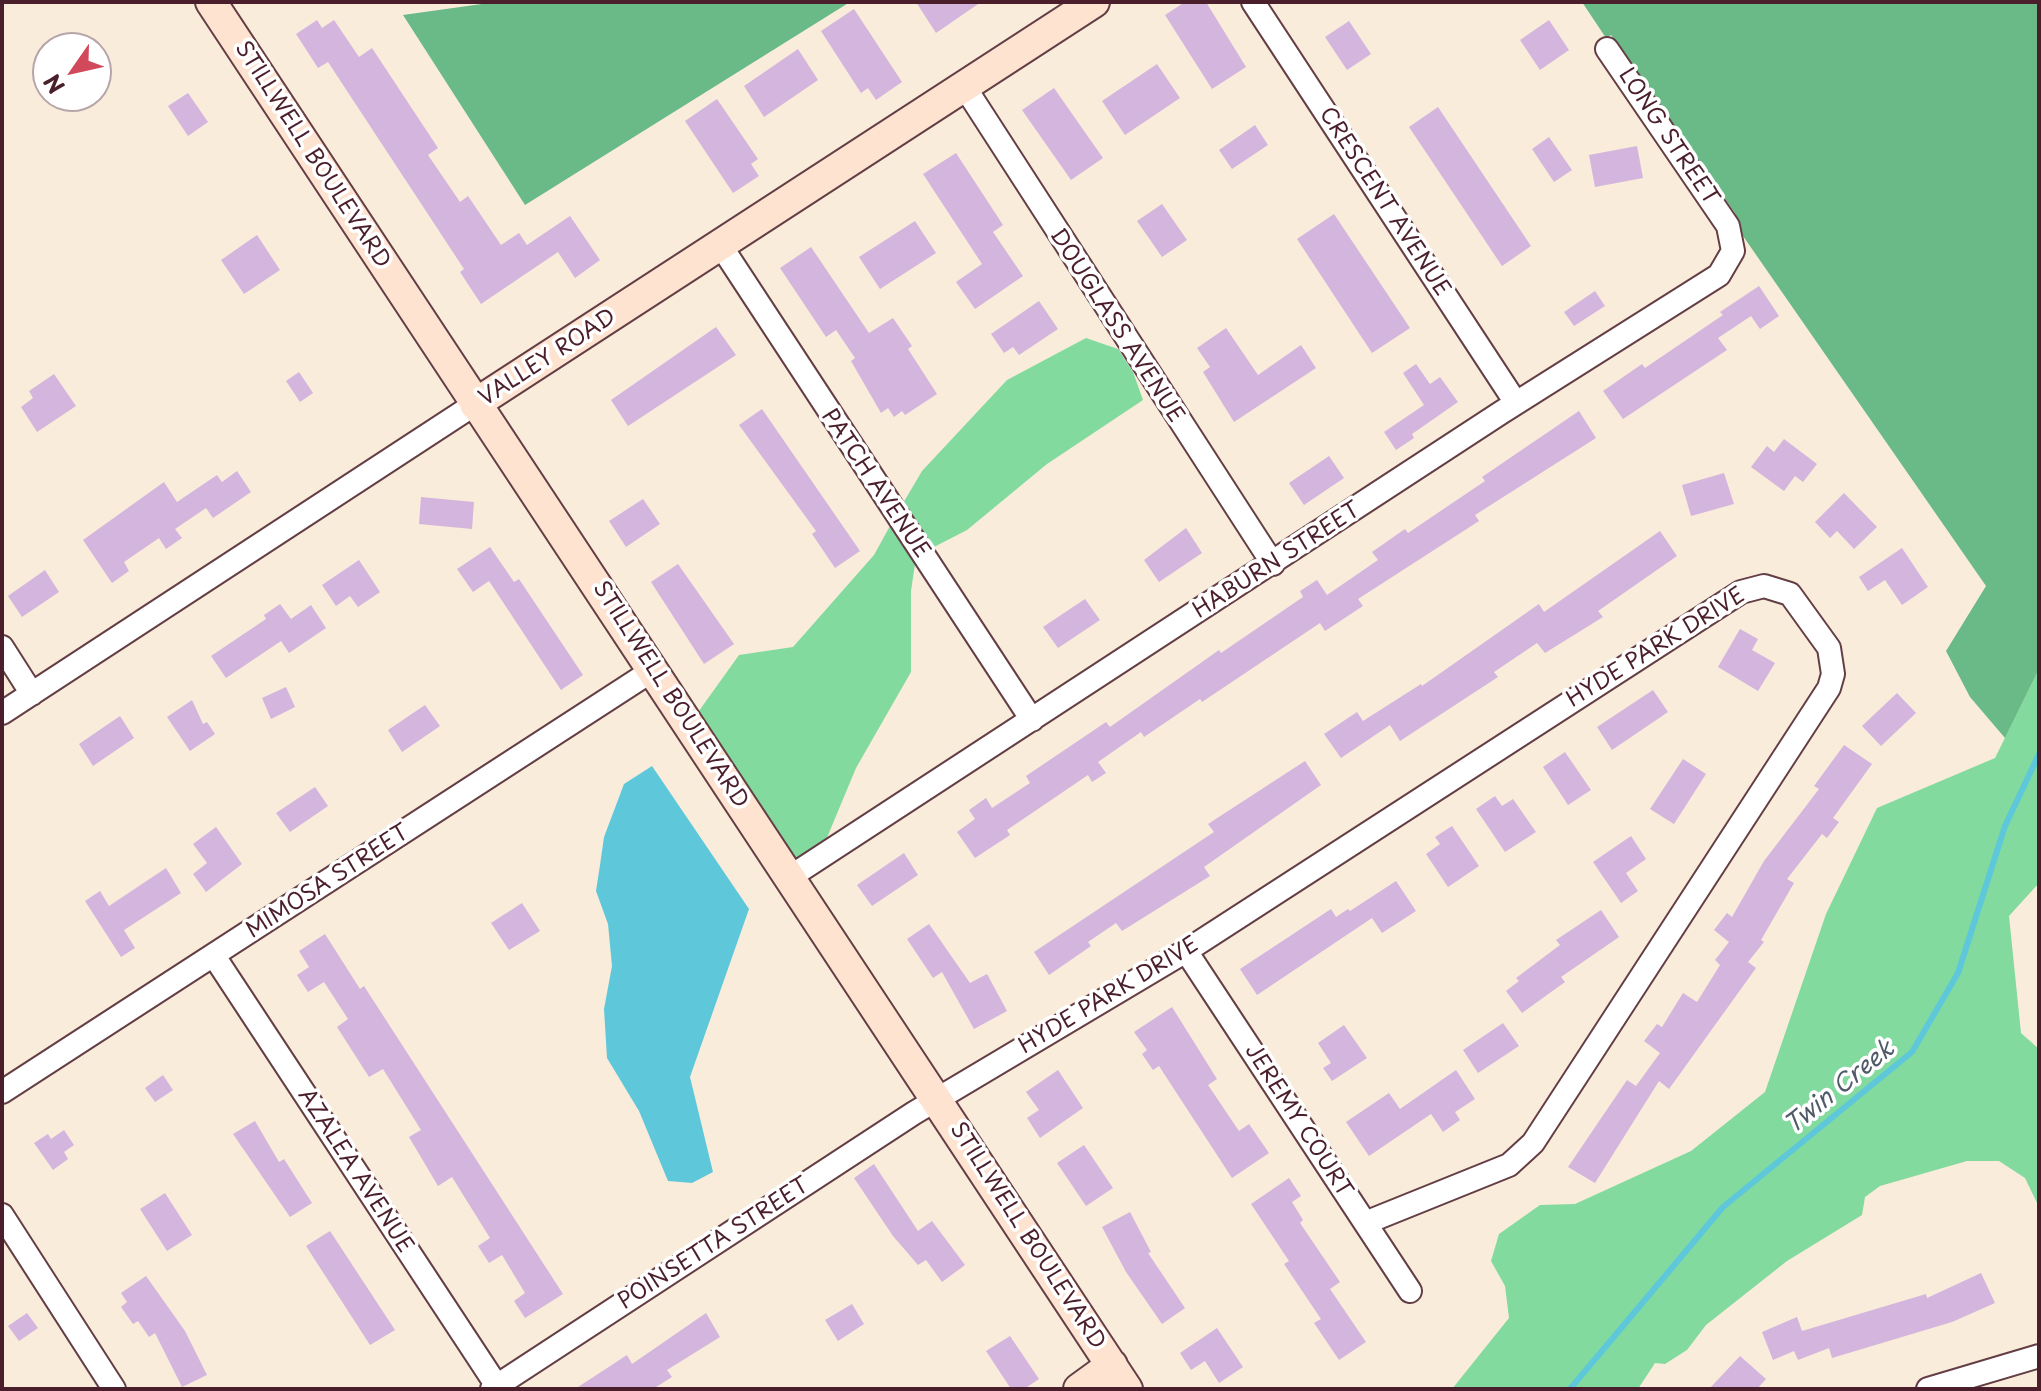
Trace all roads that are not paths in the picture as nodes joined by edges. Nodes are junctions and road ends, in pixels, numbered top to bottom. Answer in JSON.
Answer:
{"nodes":[{"id":1,"x":211,"y":2,"type":"edge"},
{"id":2,"x":1094,"y":2,"type":"edge"},
{"id":3,"x":1253,"y":2,"type":"edge"},
{"id":4,"x":1607,"y":49,"type":"dead end"},
{"id":5,"x":964,"y":86,"type":"junction"},
{"id":6,"x":1728,"y":226,"type":"joint"},
{"id":7,"x":721,"y":246,"type":"junction"},
{"id":8,"x":1516,"y":403,"type":"junction"},
{"id":9,"x":475,"y":404,"type":"junction"},
{"id":10,"x":1273,"y":564,"type":"junction"},
{"id":11,"x":2,"y":647,"type":"edge"},
{"id":12,"x":653,"y":670,"type":"junction"},
{"id":13,"x":32,"y":694,"type":"junction"},
{"id":14,"x":2,"y":713,"type":"edge"},
{"id":15,"x":1032,"y":720,"type":"junction"},
{"id":16,"x":790,"y":877,"type":"junction"},
{"id":17,"x":1186,"y":951,"type":"junction"},
{"id":18,"x":214,"y":956,"type":"junction"},
{"id":19,"x":2,"y":1092,"type":"edge"},
{"id":20,"x":937,"y":1100,"type":"junction"},
{"id":21,"x":2,"y":1215,"type":"edge"},
{"id":22,"x":1365,"y":1223,"type":"junction"},
{"id":23,"x":1410,"y":1291,"type":"dead end"},
{"id":24,"x":2039,"y":1356,"type":"edge"},
{"id":25,"x":1120,"y":1377,"type":"edge"},
{"id":26,"x":494,"y":1387,"type":"edge"},
{"id":27,"x":114,"y":1389,"type":"edge"},
{"id":28,"x":1079,"y":1389,"type":"edge"},
{"id":29,"x":1928,"y":1389,"type":"edge"}],
"edges":[{"from":1,"to":9,"type":"street","name":"STILLWELL BOULEVARD"},
{"from":2,"to":5,"type":"street","name":"VALLEY ROAD"},
{"from":3,"to":8,"type":"street","name":"CRESCENT AVENUE"},
{"from":4,"to":6,"type":"street","name":"LONG STREET"},
{"from":5,"to":7,"type":"street","name":"VALLEY ROAD"},
{"from":5,"to":10,"type":"street","name":"DOUGLASS AVENUE"},
{"from":6,"to":8,"type":"street","name":"HABURN STREET"},
{"from":7,"to":9,"type":"street","name":"VALLEY ROAD"},
{"from":7,"to":15,"type":"street","name":"PATCH AVENUE"},
{"from":8,"to":10,"type":"street","name":"HABURN STREET"},
{"from":9,"to":12,"type":"street","name":"STILLWELL BOULEVARD"},
{"from":9,"to":13,"type":"street","name":"VALLEY ROAD"},
{"from":10,"to":15,"type":"street","name":"HABURN STREET"},
{"from":11,"to":13,"type":"street"},
{"from":12,"to":16,"type":"street","name":"STILLWELL BOULEVARD"},
{"from":12,"to":18,"type":"street","name":"MIMOSA STREET"},
{"from":13,"to":14,"type":"street","name":"VALLEY ROAD"},
{"from":15,"to":16,"type":"street","name":"HABURN STREET"},
{"from":16,"to":20,"type":"street","name":"STILLWELL BOULEVARD"},
{"from":17,"to":20,"type":"street","name":"HYDE PARK DRIVE"},
{"from":17,"to":22,"type":"street","name":"JEREMY COURT"},
{"from":17,"to":22,"type":"street","name":"HYDE PARK DRIVE"},
{"from":18,"to":19,"type":"street","name":"MIMOSA STREET"},
{"from":18,"to":26,"type":"street","name":"AZALEA AVENUE"},
{"from":20,"to":25,"type":"street","name":"STILLWELL BOULEVARD"},
{"from":20,"to":26,"type":"street","name":"POINSETTA STREET"},
{"from":21,"to":27,"type":"street"},
{"from":22,"to":23,"type":"street","name":"JEREMY COURT"},
{"from":24,"to":29,"type":"street"},
{"from":25,"to":28,"type":"street"}]}
